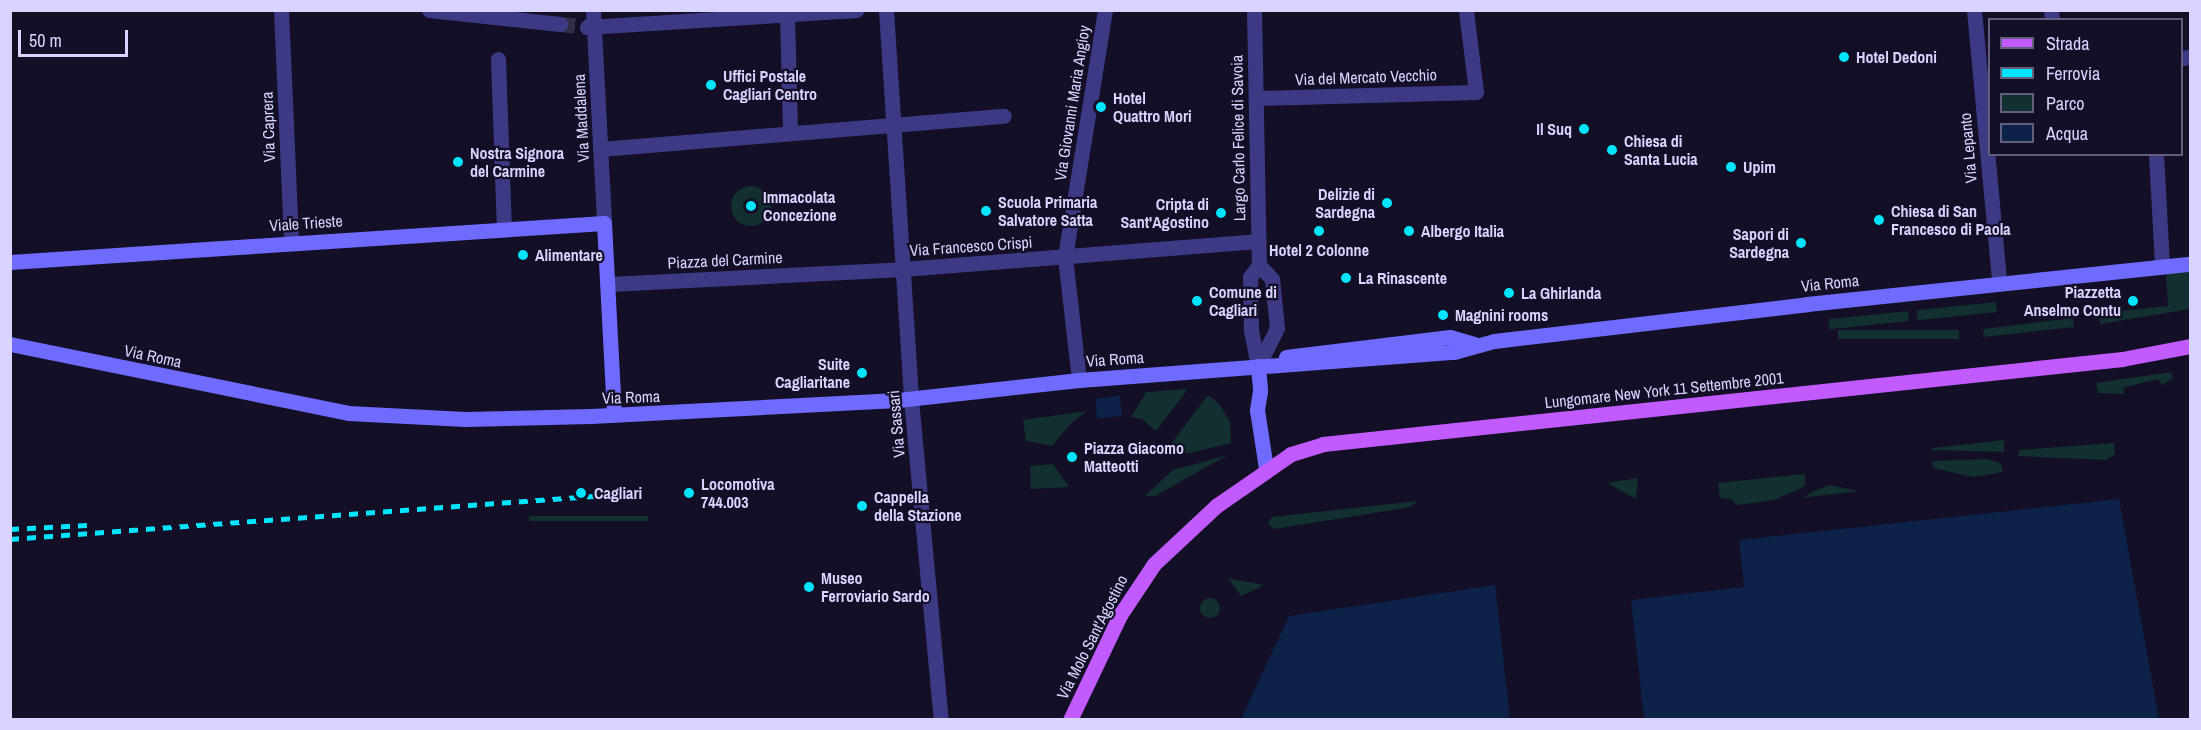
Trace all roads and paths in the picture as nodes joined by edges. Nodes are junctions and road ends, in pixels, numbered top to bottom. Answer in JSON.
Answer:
{"nodes":[{"id":1,"x":282,"y":10,"type":"edge"},
{"id":2,"x":429,"y":10,"type":"edge"},
{"id":3,"x":593,"y":10,"type":"edge"},
{"id":4,"x":856,"y":10,"type":"edge"},
{"id":5,"x":886,"y":10,"type":"edge"},
{"id":6,"x":1105,"y":10,"type":"edge"},
{"id":7,"x":1254,"y":10,"type":"edge"},
{"id":8,"x":1466,"y":10,"type":"edge"},
{"id":9,"x":1974,"y":10,"type":"edge"},
{"id":10,"x":787,"y":15,"type":"junction"},
{"id":11,"x":560,"y":24,"type":"tunnel mouth"},
{"id":12,"x":591,"y":27,"type":"junction"},
{"id":13,"x":498,"y":59,"type":"dead end"},
{"id":14,"x":1984,"y":68,"type":"edge"},
{"id":15,"x":1257,"y":98,"type":"junction"},
{"id":16,"x":1004,"y":116,"type":"dead end"},
{"id":17,"x":893,"y":125,"type":"junction"},
{"id":18,"x":1988,"y":125,"type":"edge"},
{"id":19,"x":790,"y":133,"type":"junction"},
{"id":20,"x":600,"y":149,"type":"junction"},
{"id":21,"x":1990,"y":156,"type":"edge"},
{"id":22,"x":2156,"y":156,"type":"edge"},
{"id":23,"x":604,"y":224,"type":"junction"},
{"id":24,"x":504,"y":229,"type":"junction"},
{"id":25,"x":291,"y":242,"type":"junction"},
{"id":26,"x":1257,"y":242,"type":"junction"},
{"id":27,"x":1065,"y":257,"type":"junction"},
{"id":28,"x":10,"y":262,"type":"edge"},
{"id":29,"x":2190,"y":264,"type":"edge"},
{"id":30,"x":1259,"y":265,"type":"junction"},
{"id":31,"x":2162,"y":266,"type":"junction"},
{"id":32,"x":903,"y":269,"type":"junction"},
{"id":33,"x":1999,"y":282,"type":"junction"},
{"id":34,"x":609,"y":284,"type":"junction"},
{"id":35,"x":10,"y":344,"type":"edge"},
{"id":36,"x":2190,"y":346,"type":"edge"},
{"id":37,"x":1258,"y":366,"type":"junction"},
{"id":38,"x":1079,"y":380,"type":"junction"},
{"id":39,"x":911,"y":399,"type":"junction"},
{"id":40,"x":614,"y":415,"type":"junction"},
{"id":41,"x":1266,"y":468,"type":"junction"},
{"id":42,"x":1172,"y":547,"type":"joint"},
{"id":43,"x":941,"y":720,"type":"edge"},
{"id":44,"x":1070,"y":720,"type":"edge"}],
"edges":[{"from":1,"to":25,"type":"street","name":"Via Caprera"},
{"from":2,"to":11,"type":"street"},
{"from":3,"to":12,"type":"street","name":"Via Maddalena"},
{"from":4,"to":10,"type":"street"},
{"from":5,"to":17,"type":"street","name":"Via Sassari"},
{"from":6,"to":27,"type":"street","name":"Via Giovanni Maria Angioy"},
{"from":7,"to":15,"type":"street","name":"Largo Carlo Felice di Savoia"},
{"from":8,"to":15,"type":"street","name":"Via del Mercato Vecchio"},
{"from":9,"to":14,"type":"street","name":"Via Lepanto"},
{"from":10,"to":12,"type":"street"},
{"from":10,"to":19,"type":"street"},
{"from":12,"to":20,"type":"street","name":"Via Maddalena"},
{"from":13,"to":24,"type":"street"},
{"from":14,"to":18,"type":"street","name":"Via Lepanto"},
{"from":15,"to":26,"type":"street","name":"Largo Carlo Felice di Savoia"},
{"from":16,"to":17,"type":"street"},
{"from":17,"to":19,"type":"street"},
{"from":17,"to":32,"type":"street","name":"Via Sassari"},
{"from":19,"to":20,"type":"street"},
{"from":20,"to":23,"type":"street","name":"Via Maddalena"},
{"from":21,"to":33,"type":"street","name":"Via Lepanto"},
{"from":22,"to":31,"type":"street"},
{"from":23,"to":24,"type":"main road","name":"Viale Trieste"},
{"from":23,"to":34,"type":"main road"},
{"from":24,"to":25,"type":"main road","name":"Viale Trieste"},
{"from":25,"to":28,"type":"main road","name":"Viale Trieste"},
{"from":26,"to":27,"type":"street","name":"Via Francesco Crispi"},
{"from":26,"to":30,"type":"street","name":"Largo Carlo Felice di Savoia"},
{"from":27,"to":32,"type":"street","name":"Via Francesco Crispi"},
{"from":27,"to":38,"type":"street","name":"Via Giovanni Maria Angioy"},
{"from":29,"to":31,"type":"main road","name":"Via Roma"},
{"from":30,"to":37,"type":"street","name":"Largo Carlo Felice di Savoia"},
{"from":30,"to":37,"type":"street","name":"Largo Carlo Felice di Savoia"},
{"from":31,"to":33,"type":"main road","name":"Via Roma"},
{"from":32,"to":34,"type":"street","name":"Piazza del Carmine"},
{"from":32,"to":39,"type":"street","name":"Via Sassari"},
{"from":33,"to":37,"type":"main road","name":"Via Roma"},
{"from":34,"to":40,"type":"main road"},
{"from":35,"to":40,"type":"main road","name":"Via Roma"},
{"from":36,"to":41,"type":"main road","name":"Lungomare New York 11 Settembre 2001"},
{"from":37,"to":38,"type":"main road","name":"Via Roma"},
{"from":37,"to":41,"type":"main road"},
{"from":38,"to":39,"type":"main road","name":"Via Roma"},
{"from":39,"to":40,"type":"main road","name":"Via Roma"},
{"from":39,"to":43,"type":"street","name":"Via Sassari"},
{"from":41,"to":42,"type":"main road","name":"Lungomare New York 11 Settembre 2001"},
{"from":42,"to":44,"type":"main road","name":"Via Molo Sant'Agostino"}]}
